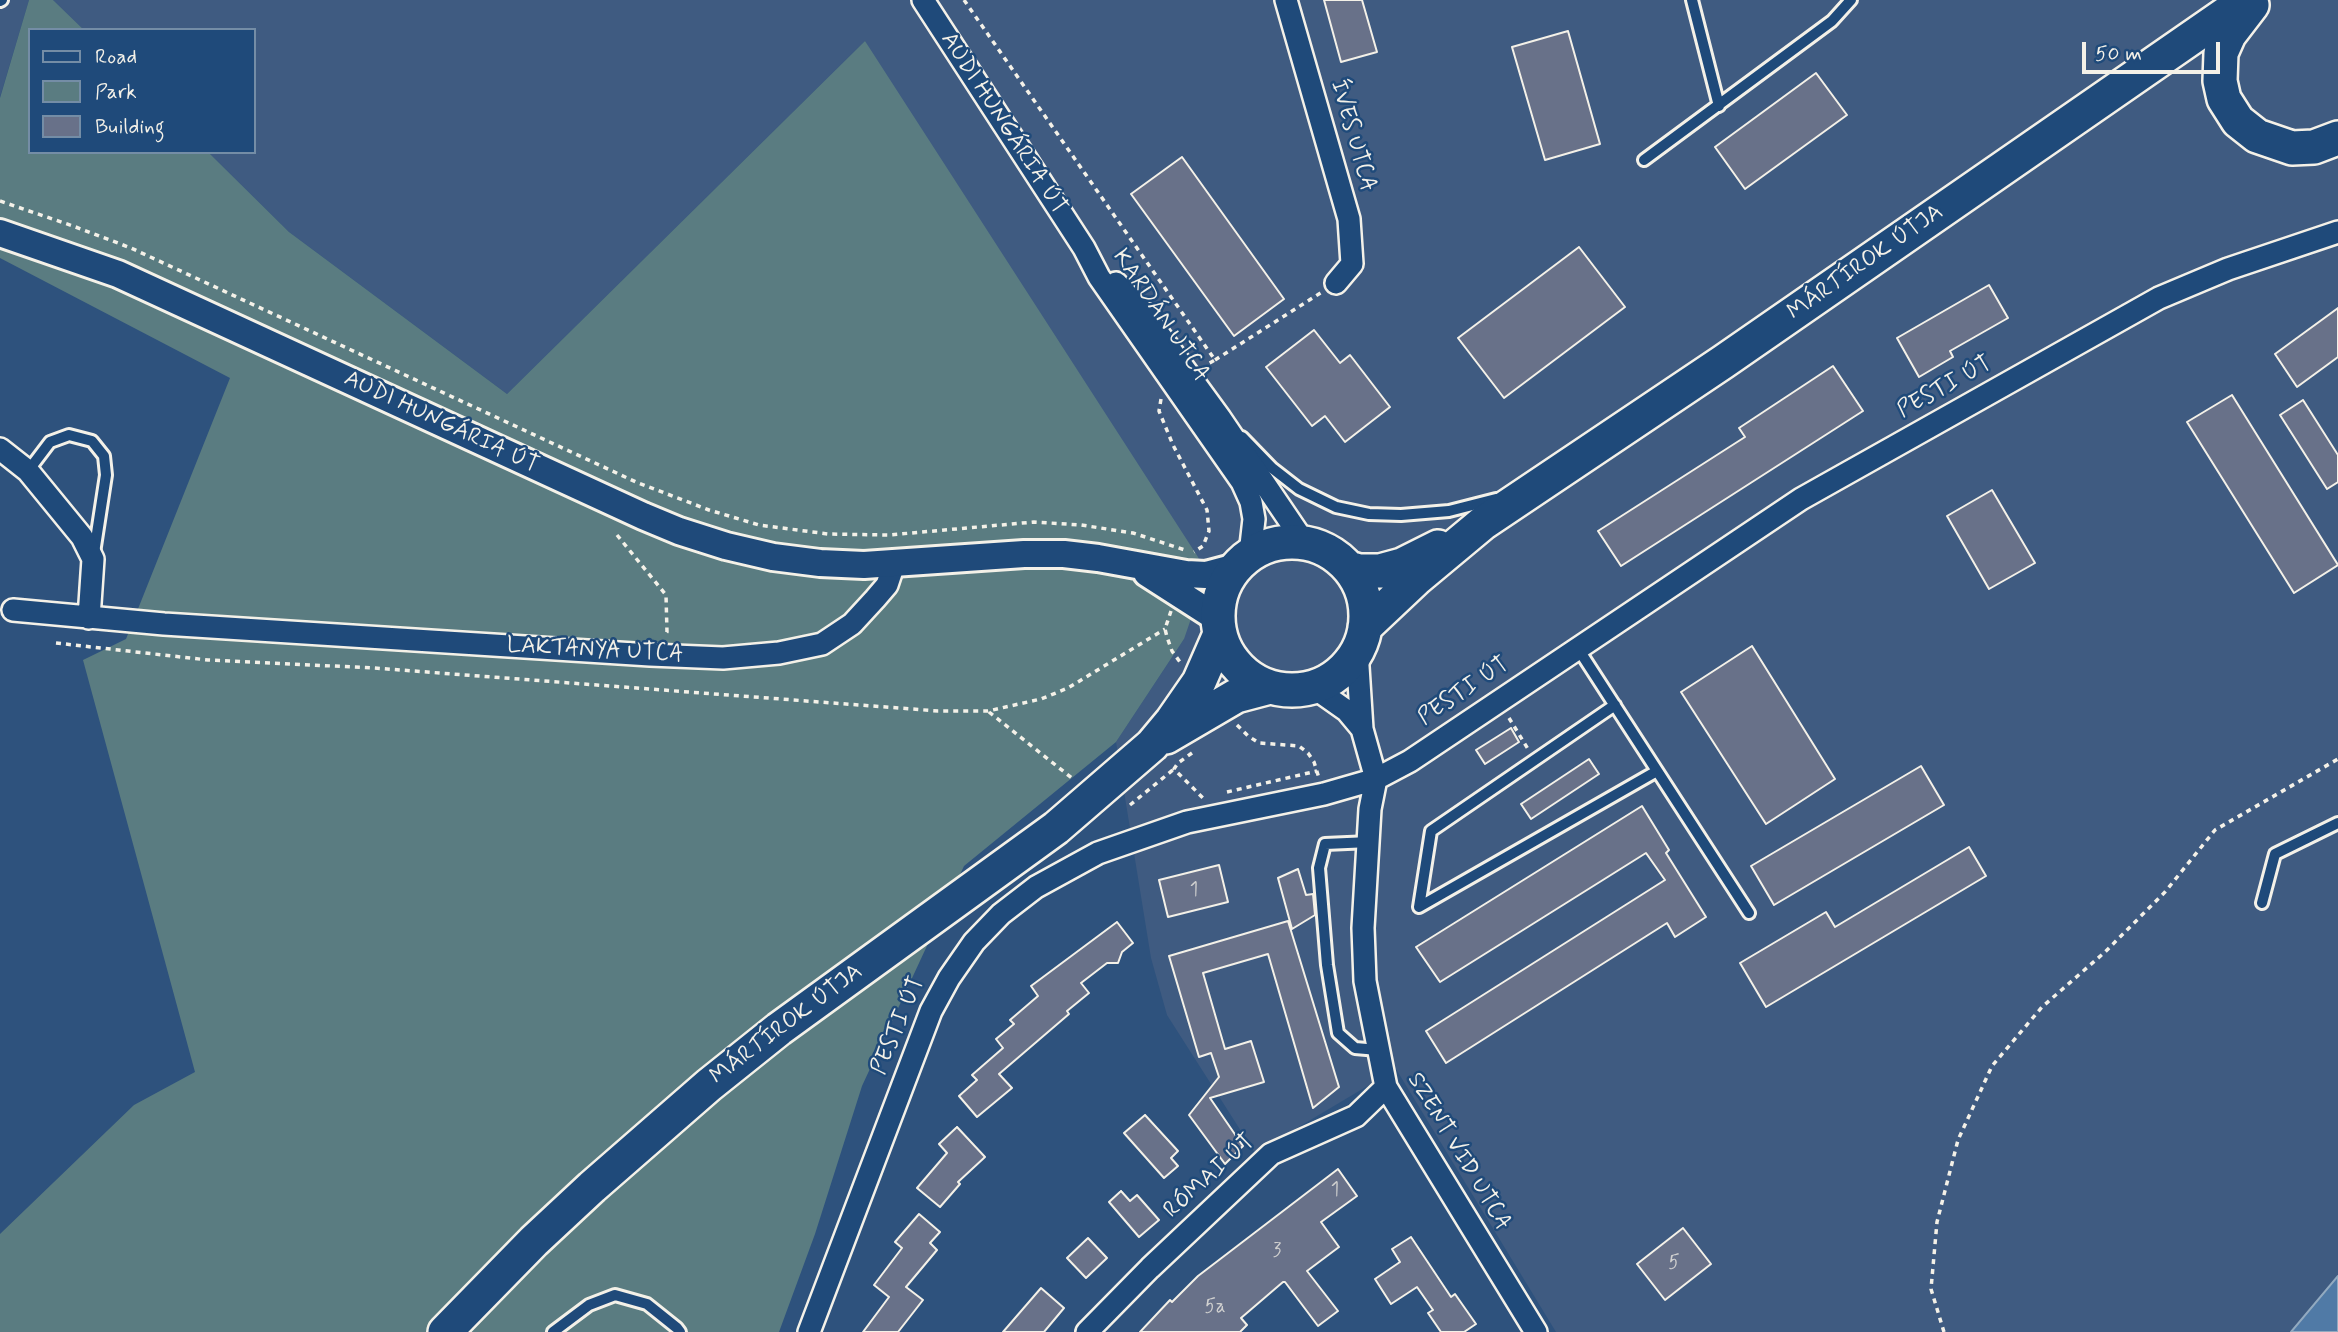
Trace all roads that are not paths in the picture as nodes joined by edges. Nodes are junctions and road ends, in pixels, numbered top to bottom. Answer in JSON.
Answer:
{"nodes":[{"id":1,"x":923,"y":0,"type":"edge"},
{"id":2,"x":1286,"y":0,"type":"edge"},
{"id":3,"x":1692,"y":0,"type":"edge"},
{"id":4,"x":1851,"y":0,"type":"edge"},
{"id":5,"x":2246,"y":0,"type":"edge"},
{"id":6,"x":2256,"y":0,"type":"edge"},
{"id":7,"x":1719,"y":106,"type":"junction"},
{"id":8,"x":2338,"y":138,"type":"edge"},
{"id":9,"x":1644,"y":160,"type":"dead end"},
{"id":10,"x":2338,"y":232,"type":"edge"},
{"id":11,"x":0,"y":233,"type":"edge"},
{"id":12,"x":1084,"y":248,"type":"joint"},
{"id":13,"x":1336,"y":283,"type":"road end"},
{"id":14,"x":1181,"y":380,"type":"junction"},
{"id":15,"x":1220,"y":418,"type":"junction"},
{"id":16,"x":0,"y":449,"type":"edge"},
{"id":17,"x":28,"y":471,"type":"junction"},
{"id":18,"x":1530,"y":491,"type":"junction"},
{"id":19,"x":1483,"y":523,"type":"junction"},
{"id":20,"x":1304,"y":542,"type":"junction"},
{"id":21,"x":93,"y":559,"type":"junction"},
{"id":22,"x":1243,"y":560,"type":"junction"},
{"id":23,"x":894,"y":564,"type":"junction"},
{"id":24,"x":1349,"y":568,"type":"junction"},
{"id":25,"x":1182,"y":584,"type":"junction"},
{"id":26,"x":7,"y":610,"type":"edge"},
{"id":27,"x":89,"y":618,"type":"junction"},
{"id":28,"x":1219,"y":626,"type":"junction"},
{"id":29,"x":1361,"y":639,"type":"junction"},
{"id":30,"x":1577,"y":648,"type":"junction"},
{"id":31,"x":1270,"y":687,"type":"junction"},
{"id":32,"x":1313,"y":687,"type":"junction"},
{"id":33,"x":1209,"y":693,"type":"junction"},
{"id":34,"x":1615,"y":705,"type":"junction"},
{"id":35,"x":1362,"y":729,"type":"junction"},
{"id":36,"x":1657,"y":771,"type":"junction"},
{"id":37,"x":1376,"y":779,"type":"junction"},
{"id":38,"x":2338,"y":823,"type":"edge"},
{"id":39,"x":1370,"y":842,"type":"junction"},
{"id":40,"x":2262,"y":903,"type":"dead end"},
{"id":41,"x":1749,"y":913,"type":"dead end"},
{"id":42,"x":1378,"y":1050,"type":"junction"},
{"id":43,"x":1386,"y":1087,"type":"junction"},
{"id":44,"x":445,"y":1332,"type":"edge"},
{"id":45,"x":553,"y":1332,"type":"edge"},
{"id":46,"x":680,"y":1332,"type":"edge"},
{"id":47,"x":809,"y":1332,"type":"edge"},
{"id":48,"x":1087,"y":1332,"type":"edge"},
{"id":49,"x":1536,"y":1332,"type":"edge"}],
"edges":[{"from":1,"to":12,"type":"street","name":"AUDI HUNGÁRIA ÚT"},
{"from":2,"to":13,"type":"street","name":"ÍVES UTCA"},
{"from":3,"to":7,"type":"lane"},
{"from":4,"to":7,"type":"lane"},
{"from":5,"to":18,"type":"main road","name":"MÁRTÍROK ÚTJA"},
{"from":6,"to":8,"type":"main road"},
{"from":7,"to":9,"type":"lane"},
{"from":10,"to":30,"type":"street","name":"PESTI ÚT"},
{"from":11,"to":23,"type":"street","name":"AUDI HUNGÁRIA ÚT"},
{"from":12,"to":14,"type":"street","name":"KARDÁN UTCA"},
{"from":14,"to":15,"type":"street","name":"KARDÁN UTCA"},
{"from":14,"to":22,"type":"street","name":"KARDÁN UTCA"},
{"from":15,"to":18,"type":"lane"},
{"from":15,"to":20,"type":"street","name":"KARDÁN UTCA"},
{"from":16,"to":17,"type":"street"},
{"from":17,"to":21,"type":"street"},
{"from":17,"to":21,"type":"lane"},
{"from":18,"to":19,"type":"main road","name":"MÁRTÍROK ÚTJA"},
{"from":19,"to":24,"type":"main road","name":"MÁRTÍROK ÚTJA"},
{"from":19,"to":29,"type":"main road","name":"MÁRTÍROK ÚTJA"},
{"from":20,"to":22,"type":"main road"},
{"from":20,"to":24,"type":"main road"},
{"from":21,"to":27,"type":"street"},
{"from":22,"to":25,"type":"street"},
{"from":22,"to":28,"type":"main road"},
{"from":23,"to":25,"type":"street"},
{"from":23,"to":27,"type":"street","name":"LAKTANYA UTCA"},
{"from":24,"to":29,"type":"main road"},
{"from":25,"to":28,"type":"street"},
{"from":26,"to":27,"type":"street","name":"LAKTANYA UTCA"},
{"from":28,"to":31,"type":"main road","name":"MÁRTÍROK ÚTJA"},
{"from":28,"to":33,"type":"main road"},
{"from":29,"to":32,"type":"main road","name":"MÁRTÍROK ÚTJA"},
{"from":29,"to":35,"type":"street"},
{"from":30,"to":34,"type":"lane"},
{"from":30,"to":37,"type":"street","name":"PESTI ÚT"},
{"from":31,"to":32,"type":"main road","name":"MÁRTÍROK ÚTJA"},
{"from":31,"to":33,"type":"main road","name":"MÁRTÍROK ÚTJA"},
{"from":32,"to":35,"type":"street"},
{"from":33,"to":44,"type":"main road","name":"MÁRTÍROK ÚTJA"},
{"from":34,"to":36,"type":"lane"},
{"from":34,"to":36,"type":"lane"},
{"from":35,"to":37,"type":"street"},
{"from":36,"to":41,"type":"lane"},
{"from":37,"to":39,"type":"street","name":"SZENT VID UTCA"},
{"from":37,"to":47,"type":"street","name":"PESTI ÚT"},
{"from":38,"to":40,"type":"lane"},
{"from":39,"to":42,"type":"street","name":"SZENT VID UTCA"},
{"from":39,"to":42,"type":"lane"},
{"from":42,"to":43,"type":"street","name":"SZENT VID UTCA"},
{"from":43,"to":48,"type":"street","name":"RÓMAI ÚT"},
{"from":43,"to":49,"type":"street","name":"SZENT VID UTCA"},
{"from":45,"to":46,"type":"lane"}]}
